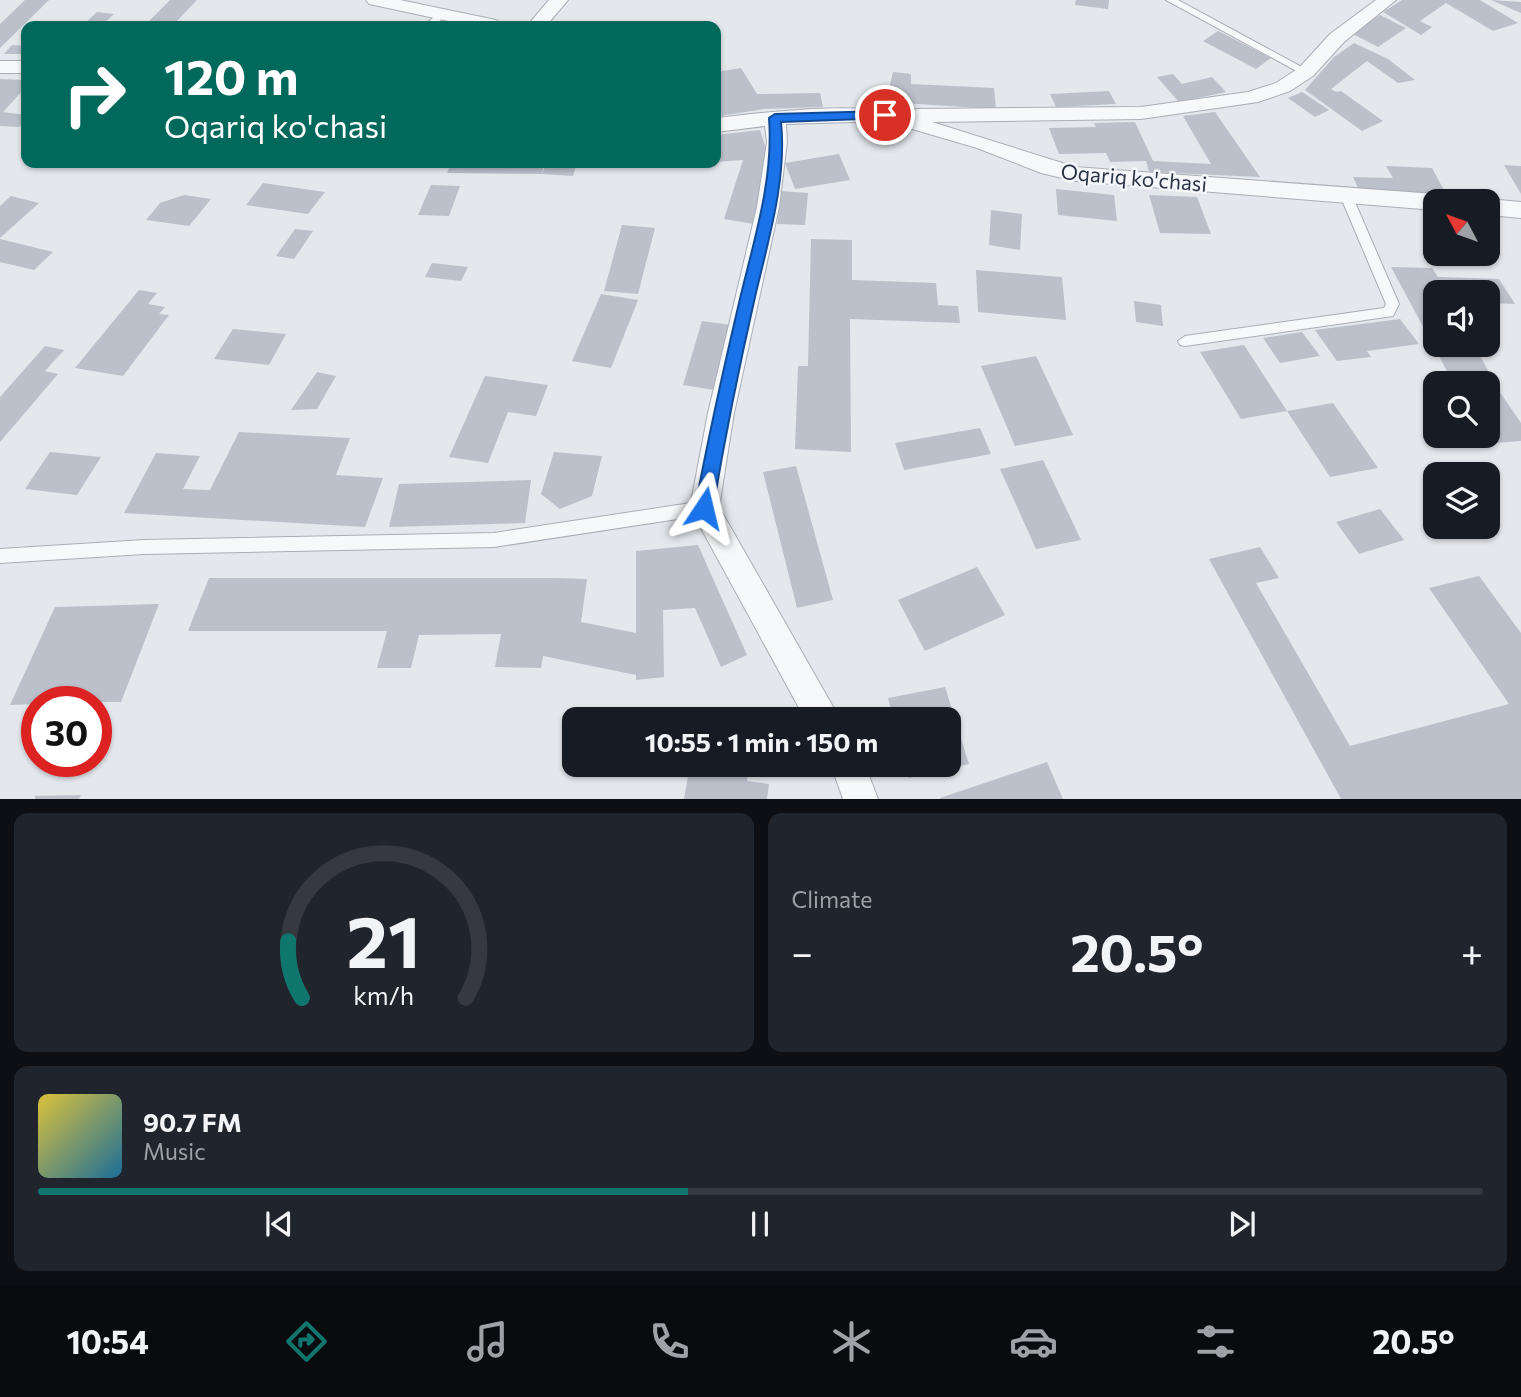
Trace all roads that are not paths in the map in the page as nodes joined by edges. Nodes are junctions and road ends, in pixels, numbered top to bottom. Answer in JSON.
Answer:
{"nodes":[{"id":1,"x":375,"y":0,"type":"edge"},
{"id":2,"x":559,"y":0,"type":"edge"},
{"id":3,"x":1171,"y":0,"type":"edge"},
{"id":4,"x":1387,"y":0,"type":"edge"},
{"id":5,"x":435,"y":20,"type":"edge"},
{"id":6,"x":540,"y":21,"type":"edge"},
{"id":7,"x":0,"y":67,"type":"edge"},
{"id":8,"x":21,"y":67,"type":"edge"},
{"id":9,"x":1306,"y":72,"type":"junction"},
{"id":10,"x":885,"y":115,"type":"junction"},
{"id":11,"x":775,"y":118,"type":"junction"},
{"id":12,"x":721,"y":124,"type":"edge"},
{"id":13,"x":1345,"y":193,"type":"junction"},
{"id":14,"x":1423,"y":201,"type":"edge"},
{"id":15,"x":1500,"y":207,"type":"edge"},
{"id":16,"x":1521,"y":210,"type":"edge"},
{"id":17,"x":1185,"y":341,"type":"dead end"},
{"id":18,"x":704,"y":508,"type":"junction"},
{"id":19,"x":0,"y":556,"type":"edge"},
{"id":20,"x":816,"y":707,"type":"edge"},
{"id":21,"x":853,"y":777,"type":"edge"},
{"id":22,"x":861,"y":799,"type":"edge"}],
"edges":[{"from":1,"to":5,"type":"street"},
{"from":2,"to":6,"type":"street"},
{"from":3,"to":9,"type":"lane"},
{"from":4,"to":9,"type":"street"},
{"from":7,"to":8,"type":"street"},
{"from":9,"to":10,"type":"street"},
{"from":10,"to":11,"type":"street","name":"Oqariq ko'chasi"},
{"from":10,"to":13,"type":"street","name":"Oqariq ko'chasi"},
{"from":11,"to":12,"type":"street","name":"Oqariq ko'chasi"},
{"from":11,"to":18,"type":"street"},
{"from":13,"to":14,"type":"street","name":"Oqariq ko'chasi"},
{"from":13,"to":17,"type":"lane"},
{"from":15,"to":16,"type":"street"},
{"from":18,"to":19,"type":"lane"},
{"from":18,"to":20,"type":"street"},
{"from":21,"to":22,"type":"street"}]}
